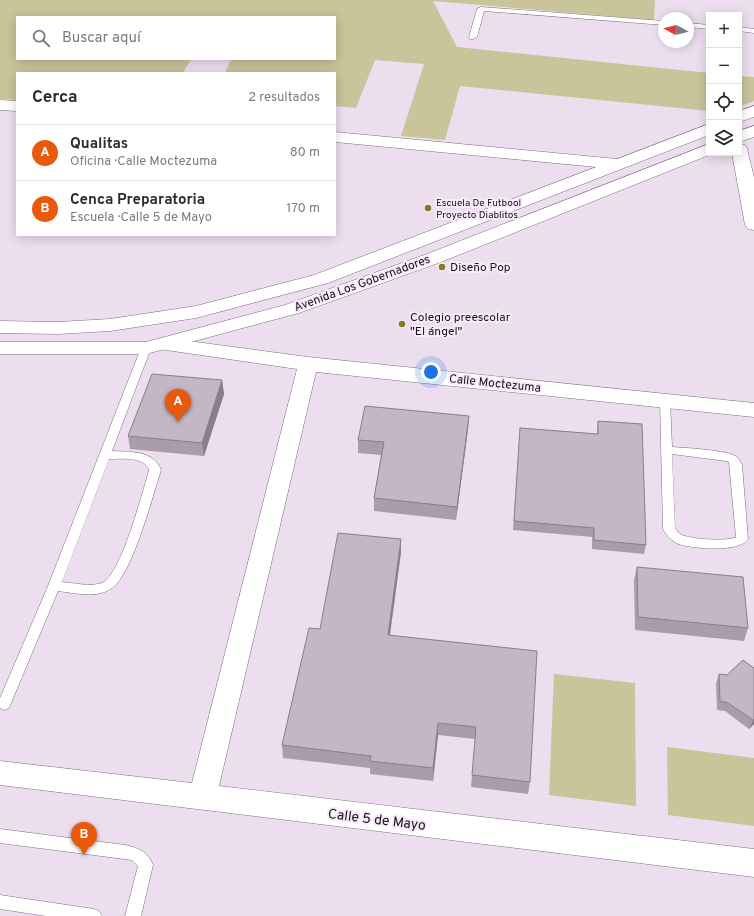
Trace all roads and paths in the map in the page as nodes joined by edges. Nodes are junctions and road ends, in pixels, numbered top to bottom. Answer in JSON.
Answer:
{"nodes":[{"id":1,"x":658,"y":23,"type":"edge"},
{"id":2,"x":694,"y":26,"type":"edge"},
{"id":3,"x":706,"y":27,"type":"edge"},
{"id":4,"x":742,"y":29,"type":"edge"},
{"id":5,"x":754,"y":31,"type":"edge"},
{"id":6,"x":473,"y":37,"type":"dead end"},
{"id":7,"x":0,"y":105,"type":"edge"},
{"id":8,"x":16,"y":106,"type":"edge"},
{"id":9,"x":754,"y":111,"type":"edge"},
{"id":10,"x":742,"y":116,"type":"edge"},
{"id":11,"x":706,"y":130,"type":"edge"},
{"id":12,"x":754,"y":131,"type":"edge"},
{"id":13,"x":742,"y":136,"type":"edge"},
{"id":14,"x":336,"y":137,"type":"edge"},
{"id":15,"x":706,"y":150,"type":"edge"},
{"id":16,"x":741,"y":156,"type":"edge"},
{"id":17,"x":617,"y":164,"type":"junction"},
{"id":18,"x":754,"y":225,"type":"edge"},
{"id":19,"x":0,"y":327,"type":"edge"},
{"id":20,"x":156,"y":346,"type":"junction"},
{"id":21,"x":0,"y":348,"type":"edge"},
{"id":22,"x":308,"y":364,"type":"junction"},
{"id":23,"x":666,"y":400,"type":"junction"},
{"id":24,"x":754,"y":410,"type":"edge"},
{"id":25,"x":667,"y":450,"type":"junction"},
{"id":26,"x":106,"y":455,"type":"junction"},
{"id":27,"x":54,"y":586,"type":"junction"},
{"id":28,"x":4,"y":704,"type":"dead end"},
{"id":29,"x":0,"y":774,"type":"edge"},
{"id":30,"x":202,"y":798,"type":"junction"},
{"id":31,"x":0,"y":836,"type":"edge"},
{"id":32,"x":754,"y":863,"type":"edge"},
{"id":33,"x":0,"y":902,"type":"edge"},
{"id":34,"x":94,"y":916,"type":"edge"},
{"id":35,"x":133,"y":916,"type":"edge"}],
"edges":[{"from":1,"to":6,"type":"lane"},
{"from":2,"to":3,"type":"lane"},
{"from":4,"to":5,"type":"lane"},
{"from":7,"to":8,"type":"street"},
{"from":9,"to":10,"type":"street"},
{"from":11,"to":17,"type":"street","name":"Avenida Los Gobernadores"},
{"from":12,"to":13,"type":"street"},
{"from":14,"to":17,"type":"street"},
{"from":15,"to":20,"type":"street","name":"Avenida Los Gobernadores"},
{"from":16,"to":18,"type":"street"},
{"from":17,"to":19,"type":"street","name":"Avenida Los Gobernadores"},
{"from":20,"to":21,"type":"street","name":"Avenida Los Gobernadores"},
{"from":20,"to":22,"type":"street","name":"Calle Moctezuma"},
{"from":20,"to":26,"type":"lane"},
{"from":22,"to":23,"type":"street","name":"Calle Moctezuma"},
{"from":22,"to":30,"type":"street"},
{"from":23,"to":24,"type":"street","name":"Calle Moctezuma"},
{"from":23,"to":25,"type":"lane"},
{"from":25,"to":25,"type":"lane"},
{"from":26,"to":27,"type":"lane"},
{"from":26,"to":27,"type":"lane"},
{"from":27,"to":28,"type":"lane"},
{"from":29,"to":30,"type":"street","name":"Calle 5 de Mayo"},
{"from":30,"to":32,"type":"street","name":"Calle 5 de Mayo"},
{"from":31,"to":35,"type":"lane"},
{"from":33,"to":34,"type":"lane"}]}
